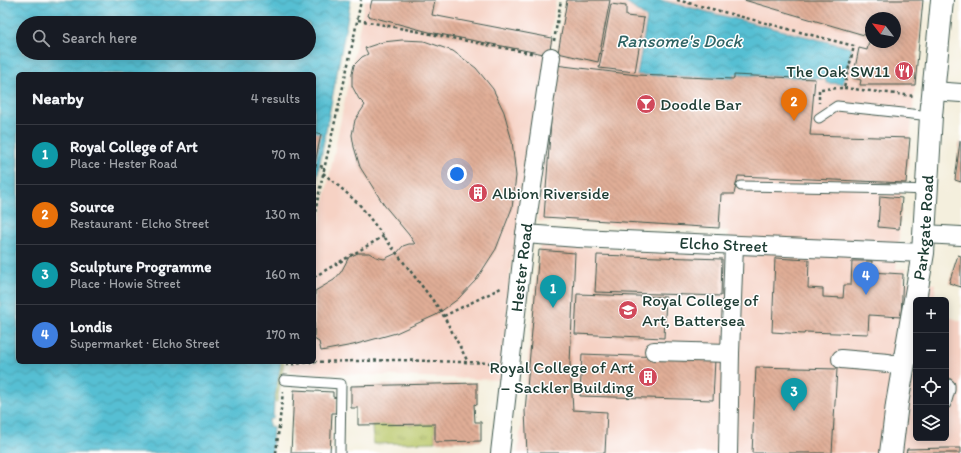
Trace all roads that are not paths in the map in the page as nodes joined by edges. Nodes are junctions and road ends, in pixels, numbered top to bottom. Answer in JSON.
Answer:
{"nodes":[{"id":1,"x":942,"y":0,"type":"edge"},
{"id":2,"x":551,"y":57,"type":"road end"},
{"id":3,"x":925,"y":93,"type":"junction"},
{"id":4,"x":961,"y":93,"type":"edge"},
{"id":5,"x":931,"y":116,"type":"junction"},
{"id":6,"x":819,"y":118,"type":"road end"},
{"id":7,"x":741,"y":186,"type":"dead end"},
{"id":8,"x":926,"y":190,"type":"junction"},
{"id":9,"x":525,"y":234,"type":"junction"},
{"id":10,"x":961,"y":236,"type":"edge"},
{"id":11,"x":924,"y":244,"type":"junction"},
{"id":12,"x":734,"y":245,"type":"junction"},
{"id":13,"x":654,"y":351,"type":"dead end"},
{"id":14,"x":730,"y":353,"type":"junction"},
{"id":15,"x":841,"y":358,"type":"dead end"},
{"id":16,"x":906,"y":369,"type":"junction"},
{"id":17,"x":284,"y":380,"type":"road end"},
{"id":18,"x":340,"y":453,"type":"edge"},
{"id":19,"x":500,"y":453,"type":"edge"},
{"id":20,"x":728,"y":453,"type":"edge"},
{"id":21,"x":891,"y":453,"type":"edge"}],
"edges":[{"from":1,"to":3,"type":"street","name":"Parkgate Road"},
{"from":2,"to":9,"type":"street","name":"Hester Road"},
{"from":3,"to":4,"type":"street"},
{"from":3,"to":5,"type":"street","name":"Parkgate Road"},
{"from":5,"to":6,"type":"lane"},
{"from":5,"to":8,"type":"street","name":"Parkgate Road"},
{"from":7,"to":8,"type":"lane"},
{"from":8,"to":11,"type":"street","name":"Parkgate Road"},
{"from":9,"to":12,"type":"street","name":"Elcho Street"},
{"from":9,"to":19,"type":"street","name":"Hester Road"},
{"from":10,"to":11,"type":"street","name":"Elcho Street"},
{"from":11,"to":12,"type":"street","name":"Elcho Street"},
{"from":11,"to":16,"type":"street","name":"Parkgate Road"},
{"from":12,"to":14,"type":"street"},
{"from":13,"to":14,"type":"street"},
{"from":14,"to":20,"type":"street"},
{"from":15,"to":16,"type":"street"},
{"from":16,"to":21,"type":"street","name":"Parkgate Road"},
{"from":17,"to":18,"type":"lane"}]}
